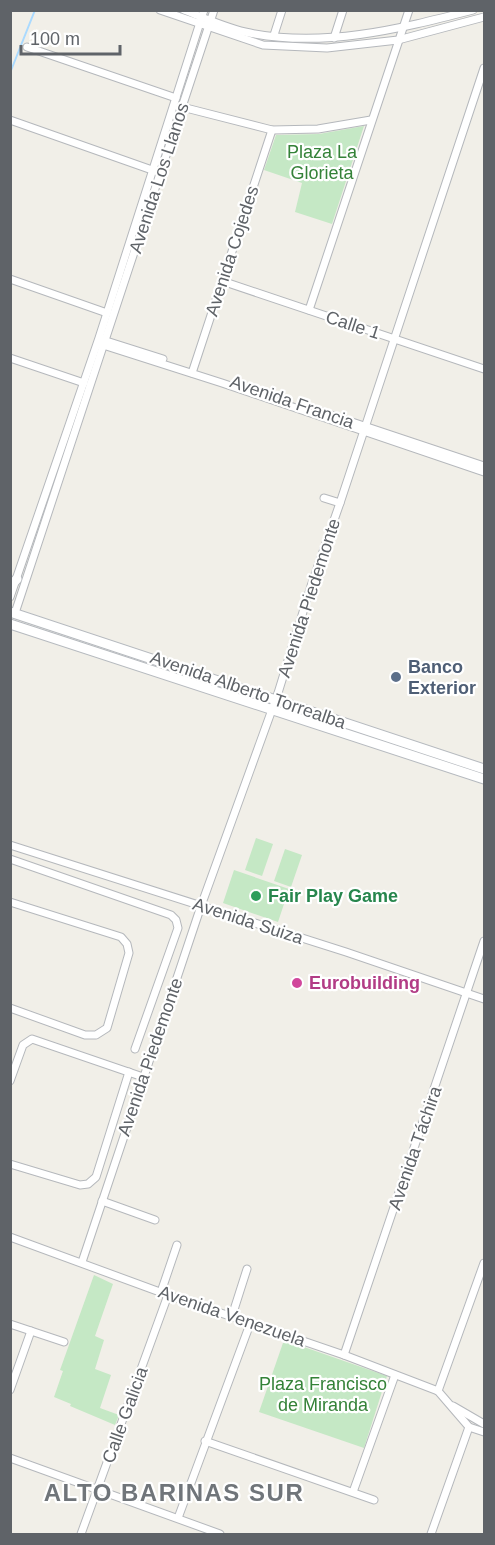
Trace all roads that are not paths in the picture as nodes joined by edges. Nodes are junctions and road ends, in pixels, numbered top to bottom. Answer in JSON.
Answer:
{"nodes":[{"id":1,"x":160,"y":10,"type":"edge"},
{"id":2,"x":184,"y":10,"type":"edge"},
{"id":3,"x":214,"y":10,"type":"edge"},
{"id":4,"x":282,"y":10,"type":"edge"},
{"id":5,"x":343,"y":10,"type":"edge"},
{"id":6,"x":409,"y":10,"type":"edge"},
{"id":7,"x":473,"y":10,"type":"edge"},
{"id":8,"x":484,"y":17,"type":"edge"},
{"id":9,"x":205,"y":20,"type":"edge"},
{"id":10,"x":403,"y":28,"type":"junction"},
{"id":11,"x":273,"y":35,"type":"junction"},
{"id":12,"x":334,"y":38,"type":"junction"},
{"id":13,"x":398,"y":40,"type":"junction"},
{"id":14,"x":27,"y":47,"type":"dead end"},
{"id":15,"x":484,"y":68,"type":"edge"},
{"id":16,"x":176,"y":98,"type":"junction"},
{"id":17,"x":182,"y":107,"type":"junction"},
{"id":18,"x":10,"y":120,"type":"edge"},
{"id":19,"x":371,"y":120,"type":"junction"},
{"id":20,"x":272,"y":130,"type":"junction"},
{"id":21,"x":152,"y":170,"type":"junction"},
{"id":22,"x":10,"y":279,"type":"edge"},
{"id":23,"x":222,"y":281,"type":"junction"},
{"id":24,"x":309,"y":310,"type":"junction"},
{"id":25,"x":107,"y":313,"type":"junction"},
{"id":26,"x":395,"y":338,"type":"junction"},
{"id":27,"x":102,"y":342,"type":"junction"},
{"id":28,"x":10,"y":358,"type":"edge"},
{"id":29,"x":484,"y":369,"type":"edge"},
{"id":30,"x":193,"y":371,"type":"junction"},
{"id":31,"x":84,"y":383,"type":"junction"},
{"id":32,"x":364,"y":429,"type":"junction"},
{"id":33,"x":484,"y":466,"type":"edge"},
{"id":34,"x":484,"y":472,"type":"edge"},
{"id":35,"x":324,"y":498,"type":"dead end"},
{"id":36,"x":340,"y":503,"type":"junction"},
{"id":37,"x":14,"y":582,"type":"edge"},
{"id":38,"x":10,"y":597,"type":"edge"},
{"id":39,"x":13,"y":612,"type":"edge"},
{"id":40,"x":10,"y":624,"type":"edge"},
{"id":41,"x":276,"y":700,"type":"junction"},
{"id":42,"x":272,"y":709,"type":"junction"},
{"id":43,"x":484,"y":769,"type":"edge"},
{"id":44,"x":484,"y":779,"type":"edge"},
{"id":45,"x":10,"y":844,"type":"edge"},
{"id":46,"x":49,"y":857,"type":"junction"},
{"id":47,"x":10,"y":859,"type":"edge"},
{"id":48,"x":45,"y":871,"type":"junction"},
{"id":49,"x":10,"y":903,"type":"edge"},
{"id":50,"x":201,"y":906,"type":"junction"},
{"id":51,"x":484,"y":941,"type":"edge"},
{"id":52,"x":466,"y":993,"type":"junction"},
{"id":53,"x":484,"y":999,"type":"edge"},
{"id":54,"x":10,"y":1008,"type":"edge"},
{"id":55,"x":135,"y":1049,"type":"dead end"},
{"id":56,"x":129,"y":1072,"type":"junction"},
{"id":57,"x":143,"y":1077,"type":"junction"},
{"id":58,"x":10,"y":1081,"type":"edge"},
{"id":59,"x":10,"y":1164,"type":"edge"},
{"id":60,"x":102,"y":1201,"type":"junction"},
{"id":61,"x":155,"y":1220,"type":"dead end"},
{"id":62,"x":10,"y":1237,"type":"edge"},
{"id":63,"x":177,"y":1245,"type":"dead end"},
{"id":64,"x":82,"y":1262,"type":"junction"},
{"id":65,"x":484,"y":1263,"type":"edge"},
{"id":66,"x":248,"y":1269,"type":"dead end"},
{"id":67,"x":165,"y":1294,"type":"junction"},
{"id":68,"x":232,"y":1316,"type":"junction"},
{"id":69,"x":10,"y":1324,"type":"edge"},
{"id":70,"x":250,"y":1324,"type":"junction"},
{"id":71,"x":31,"y":1331,"type":"junction"},
{"id":72,"x":64,"y":1342,"type":"dead end"},
{"id":73,"x":344,"y":1354,"type":"junction"},
{"id":74,"x":395,"y":1375,"type":"junction"},
{"id":75,"x":10,"y":1390,"type":"edge"},
{"id":76,"x":438,"y":1391,"type":"junction"},
{"id":77,"x":447,"y":1404,"type":"junction"},
{"id":78,"x":484,"y":1424,"type":"edge"},
{"id":79,"x":469,"y":1427,"type":"junction"},
{"id":80,"x":484,"y":1432,"type":"edge"},
{"id":81,"x":205,"y":1440,"type":"junction"},
{"id":82,"x":10,"y":1458,"type":"edge"},
{"id":83,"x":97,"y":1491,"type":"junction"},
{"id":84,"x":353,"y":1492,"type":"junction"},
{"id":85,"x":374,"y":1500,"type":"dead end"},
{"id":86,"x":178,"y":1518,"type":"junction"},
{"id":87,"x":81,"y":1534,"type":"edge"},
{"id":88,"x":220,"y":1534,"type":"edge"},
{"id":89,"x":431,"y":1534,"type":"edge"}],
"edges":[{"from":1,"to":9,"type":"street"},
{"from":2,"to":9,"type":"street"},
{"from":3,"to":9,"type":"street","name":"Avenida Los Llanos"},
{"from":4,"to":11,"type":"street"},
{"from":5,"to":12,"type":"street"},
{"from":6,"to":10,"type":"street"},
{"from":7,"to":10,"type":"street"},
{"from":8,"to":13,"type":"street"},
{"from":9,"to":11,"type":"street"},
{"from":9,"to":13,"type":"street"},
{"from":9,"to":16,"type":"street","name":"Avenida Los Llanos"},
{"from":9,"to":17,"type":"street","name":"Avenida Los Llanos"},
{"from":10,"to":12,"type":"street"},
{"from":10,"to":13,"type":"street"},
{"from":11,"to":12,"type":"street"},
{"from":13,"to":19,"type":"street"},
{"from":14,"to":16,"type":"street"},
{"from":15,"to":26,"type":"street","name":"Avenida Piedemonte"},
{"from":16,"to":21,"type":"street","name":"Avenida Los Llanos"},
{"from":17,"to":20,"type":"street"},
{"from":17,"to":27,"type":"street","name":"Avenida Los Llanos"},
{"from":18,"to":21,"type":"street"},
{"from":19,"to":20,"type":"street"},
{"from":19,"to":24,"type":"street"},
{"from":20,"to":23,"type":"street","name":"Avenida Cojedes"},
{"from":21,"to":25,"type":"street","name":"Avenida Los Llanos"},
{"from":22,"to":25,"type":"street"},
{"from":23,"to":24,"type":"street","name":"Calle 1"},
{"from":23,"to":30,"type":"street","name":"Avenida Cojedes"},
{"from":24,"to":26,"type":"street","name":"Calle 1"},
{"from":25,"to":27,"type":"street","name":"Avenida Los Llanos"},
{"from":26,"to":29,"type":"street","name":"Calle 1"},
{"from":26,"to":32,"type":"street","name":"Avenida Piedemonte"},
{"from":27,"to":30,"type":"street","name":"Avenida Francia"},
{"from":27,"to":31,"type":"street","name":"Avenida Los Llanos"},
{"from":27,"to":39,"type":"street","name":"Avenida Los Llanos"},
{"from":28,"to":31,"type":"street"},
{"from":30,"to":32,"type":"street","name":"Avenida Francia"},
{"from":31,"to":37,"type":"street","name":"Avenida Los Llanos"},
{"from":32,"to":33,"type":"street","name":"Avenida Francia"},
{"from":32,"to":34,"type":"street","name":"Avenida Francia"},
{"from":32,"to":36,"type":"street","name":"Avenida Piedemonte"},
{"from":35,"to":36,"type":"street"},
{"from":36,"to":41,"type":"street","name":"Avenida Piedemonte"},
{"from":37,"to":38,"type":"street","name":"Avenida Los Llanos"},
{"from":39,"to":41,"type":"main road","name":"Avenida Alberto Torrealba"},
{"from":40,"to":42,"type":"main road","name":"Avenida Alberto Torrealba"},
{"from":41,"to":42,"type":"street","name":"Avenida Piedemonte"},
{"from":41,"to":43,"type":"main road","name":"Avenida Alberto Torrealba"},
{"from":42,"to":44,"type":"main road","name":"Avenida Alberto Torrealba"},
{"from":42,"to":50,"type":"street","name":"Avenida Piedemonte"},
{"from":45,"to":46,"type":"street","name":"Avenida Suiza"},
{"from":46,"to":48,"type":"street"},
{"from":46,"to":50,"type":"street","name":"Avenida Suiza"},
{"from":47,"to":48,"type":"street"},
{"from":48,"to":55,"type":"street"},
{"from":49,"to":54,"type":"street"},
{"from":50,"to":52,"type":"street","name":"Avenida Suiza"},
{"from":50,"to":57,"type":"street","name":"Avenida Piedemonte"},
{"from":51,"to":52,"type":"street","name":"Avenida Táchira"},
{"from":52,"to":53,"type":"street","name":"Avenida Suiza"},
{"from":52,"to":73,"type":"street","name":"Avenida Táchira"},
{"from":56,"to":57,"type":"street"},
{"from":56,"to":58,"type":"street"},
{"from":56,"to":59,"type":"street"},
{"from":57,"to":60,"type":"street","name":"Avenida Piedemonte"},
{"from":60,"to":61,"type":"street"},
{"from":60,"to":64,"type":"street","name":"Avenida Piedemonte"},
{"from":62,"to":64,"type":"street","name":"Avenida Venezuela"},
{"from":63,"to":67,"type":"street","name":"Calle Galicia"},
{"from":64,"to":67,"type":"street","name":"Avenida Venezuela"},
{"from":65,"to":76,"type":"street"},
{"from":66,"to":68,"type":"street"},
{"from":67,"to":68,"type":"street","name":"Avenida Venezuela"},
{"from":67,"to":83,"type":"street","name":"Calle Galicia"},
{"from":68,"to":70,"type":"street","name":"Avenida Venezuela"},
{"from":69,"to":71,"type":"street"},
{"from":70,"to":73,"type":"street","name":"Avenida Venezuela"},
{"from":70,"to":81,"type":"street"},
{"from":71,"to":72,"type":"street"},
{"from":71,"to":75,"type":"street"},
{"from":73,"to":74,"type":"street","name":"Avenida Venezuela"},
{"from":74,"to":76,"type":"street","name":"Avenida Venezuela"},
{"from":74,"to":84,"type":"street"},
{"from":76,"to":77,"type":"street"},
{"from":77,"to":78,"type":"street"},
{"from":77,"to":79,"type":"street"},
{"from":79,"to":80,"type":"street"},
{"from":79,"to":89,"type":"street"},
{"from":81,"to":84,"type":"street"},
{"from":81,"to":86,"type":"street"},
{"from":82,"to":83,"type":"street"},
{"from":83,"to":86,"type":"street"},
{"from":83,"to":87,"type":"street","name":"Calle Galicia"},
{"from":84,"to":85,"type":"street"},
{"from":86,"to":88,"type":"street"}]}
